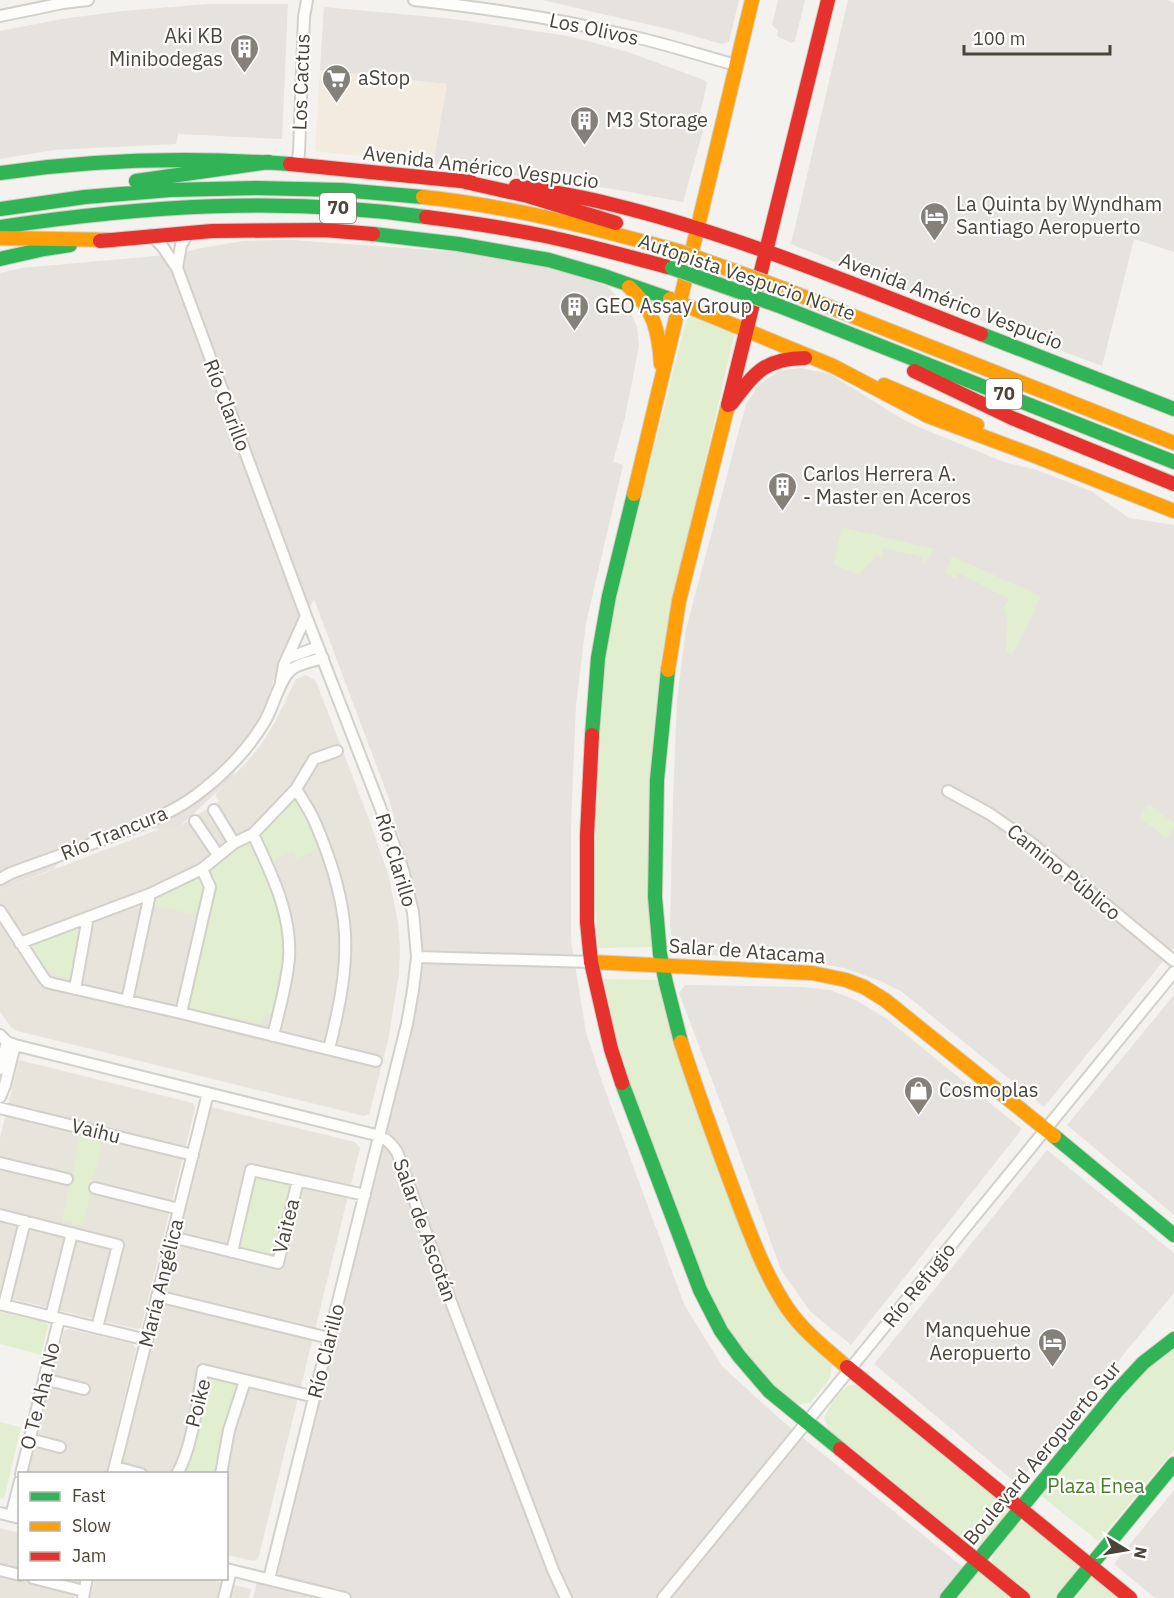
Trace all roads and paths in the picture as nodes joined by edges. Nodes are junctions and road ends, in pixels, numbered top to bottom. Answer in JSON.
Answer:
{"nodes":[{"id":1,"x":88,"y":0,"type":"edge"},
{"id":2,"x":307,"y":0,"type":"edge"},
{"id":3,"x":414,"y":0,"type":"edge"},
{"id":4,"x":752,"y":0,"type":"edge"},
{"id":5,"x":828,"y":0,"type":"edge"},
{"id":6,"x":0,"y":16,"type":"edge"},
{"id":7,"x":736,"y":65,"type":"junction"},
{"id":8,"x":269,"y":162,"type":"junction"},
{"id":9,"x":297,"y":164,"type":"junction"},
{"id":10,"x":0,"y":173,"type":"edge"},
{"id":11,"x":460,"y":181,"type":"junction"},
{"id":12,"x":59,"y":200,"type":"junction"},
{"id":13,"x":0,"y":209,"type":"edge"},
{"id":14,"x":0,"y":227,"type":"edge"},
{"id":15,"x":697,"y":228,"type":"junction"},
{"id":16,"x":189,"y":232,"type":"junction"},
{"id":17,"x":151,"y":236,"type":"junction"},
{"id":18,"x":0,"y":238,"type":"edge"},
{"id":19,"x":112,"y":240,"type":"junction"},
{"id":20,"x":672,"y":249,"type":"junction"},
{"id":21,"x":766,"y":252,"type":"junction"},
{"id":22,"x":0,"y":259,"type":"edge"},
{"id":23,"x":177,"y":268,"type":"junction"},
{"id":24,"x":622,"y":282,"type":"junction"},
{"id":25,"x":681,"y":303,"type":"junction"},
{"id":26,"x":834,"y":327,"type":"junction"},
{"id":27,"x":746,"y":329,"type":"junction"},
{"id":28,"x":814,"y":358,"type":"junction"},
{"id":29,"x":660,"y":389,"type":"junction"},
{"id":30,"x":727,"y":408,"type":"junction"},
{"id":31,"x":1174,"y":409,"type":"edge"},
{"id":32,"x":1171,"y":442,"type":"edge"},
{"id":33,"x":1174,"y":462,"type":"edge"},
{"id":34,"x":1174,"y":485,"type":"edge"},
{"id":35,"x":1174,"y":511,"type":"edge"},
{"id":36,"x":306,"y":616,"type":"junction"},
{"id":37,"x":320,"y":653,"type":"junction"},
{"id":38,"x":287,"y":658,"type":"junction"},
{"id":39,"x":281,"y":685,"type":"junction"},
{"id":40,"x":337,"y":751,"type":"dead end"},
{"id":41,"x":296,"y":789,"type":"junction"},
{"id":42,"x":202,"y":791,"type":"junction"},
{"id":43,"x":948,"y":791,"type":"dead end"},
{"id":44,"x":184,"y":804,"type":"junction"},
{"id":45,"x":253,"y":834,"type":"junction"},
{"id":46,"x":234,"y":843,"type":"junction"},
{"id":47,"x":218,"y":855,"type":"junction"},
{"id":48,"x":202,"y":869,"type":"junction"},
{"id":49,"x":0,"y":879,"type":"edge"},
{"id":50,"x":150,"y":894,"type":"junction"},
{"id":51,"x":0,"y":911,"type":"edge"},
{"id":52,"x":88,"y":917,"type":"junction"},
{"id":53,"x":20,"y":943,"type":"junction"},
{"id":54,"x":417,"y":957,"type":"junction"},
{"id":55,"x":1174,"y":961,"type":"edge"},
{"id":56,"x":591,"y":962,"type":"junction"},
{"id":57,"x":662,"y":965,"type":"junction"},
{"id":58,"x":1174,"y":972,"type":"edge"},
{"id":59,"x":75,"y":989,"type":"junction"},
{"id":60,"x":127,"y":1001,"type":"junction"},
{"id":61,"x":181,"y":1013,"type":"junction"},
{"id":62,"x":273,"y":1036,"type":"junction"},
{"id":63,"x":7,"y":1041,"type":"edge"},
{"id":64,"x":329,"y":1049,"type":"junction"},
{"id":65,"x":376,"y":1062,"type":"dead end"},
{"id":66,"x":0,"y":1069,"type":"edge"},
{"id":67,"x":207,"y":1093,"type":"junction"},
{"id":68,"x":0,"y":1097,"type":"edge"},
{"id":69,"x":0,"y":1108,"type":"edge"},
{"id":70,"x":1046,"y":1129,"type":"junction"},
{"id":71,"x":380,"y":1136,"type":"junction"},
{"id":72,"x":192,"y":1155,"type":"junction"},
{"id":73,"x":0,"y":1163,"type":"edge"},
{"id":74,"x":67,"y":1179,"type":"dead end"},
{"id":75,"x":298,"y":1180,"type":"junction"},
{"id":76,"x":95,"y":1188,"type":"dead end"},
{"id":77,"x":365,"y":1195,"type":"junction"},
{"id":78,"x":179,"y":1209,"type":"junction"},
{"id":79,"x":0,"y":1215,"type":"edge"},
{"id":80,"x":25,"y":1221,"type":"junction"},
{"id":81,"x":1172,"y":1232,"type":"edge"},
{"id":82,"x":72,"y":1233,"type":"junction"},
{"id":83,"x":172,"y":1237,"type":"junction"},
{"id":84,"x":232,"y":1252,"type":"junction"},
{"id":85,"x":158,"y":1296,"type":"junction"},
{"id":86,"x":2,"y":1305,"type":"edge"},
{"id":87,"x":55,"y":1318,"type":"junction"},
{"id":88,"x":97,"y":1328,"type":"junction"},
{"id":89,"x":329,"y":1338,"type":"junction"},
{"id":90,"x":1174,"y":1339,"type":"edge"},
{"id":91,"x":147,"y":1340,"type":"junction"},
{"id":92,"x":850,"y":1370,"type":"junction"},
{"id":93,"x":44,"y":1379,"type":"junction"},
{"id":94,"x":245,"y":1381,"type":"junction"},
{"id":95,"x":84,"y":1389,"type":"dead end"},
{"id":96,"x":315,"y":1397,"type":"junction"},
{"id":97,"x":807,"y":1423,"type":"junction"},
{"id":98,"x":29,"y":1439,"type":"junction"},
{"id":99,"x":60,"y":1447,"type":"dead end"},
{"id":100,"x":1174,"y":1464,"type":"edge"},
{"id":101,"x":114,"y":1470,"type":"edge"},
{"id":102,"x":21,"y":1472,"type":"edge"},
{"id":103,"x":132,"y":1472,"type":"edge"},
{"id":104,"x":177,"y":1472,"type":"edge"},
{"id":105,"x":221,"y":1472,"type":"edge"},
{"id":106,"x":18,"y":1488,"type":"edge"},
{"id":107,"x":1020,"y":1508,"type":"junction"},
{"id":108,"x":10,"y":1516,"type":"edge"},
{"id":109,"x":977,"y":1562,"type":"junction"},
{"id":110,"x":1091,"y":1566,"type":"junction"},
{"id":111,"x":229,"y":1569,"type":"edge"},
{"id":112,"x":0,"y":1570,"type":"edge"},
{"id":113,"x":18,"y":1574,"type":"edge"},
{"id":114,"x":39,"y":1580,"type":"edge"},
{"id":115,"x":87,"y":1580,"type":"edge"},
{"id":116,"x":227,"y":1580,"type":"edge"},
{"id":117,"x":269,"y":1580,"type":"junction"},
{"id":118,"x":84,"y":1595,"type":"edge"},
{"id":119,"x":224,"y":1598,"type":"edge"},
{"id":120,"x":345,"y":1598,"type":"edge"},
{"id":121,"x":566,"y":1598,"type":"edge"},
{"id":122,"x":663,"y":1598,"type":"edge"},
{"id":123,"x":947,"y":1598,"type":"edge"},
{"id":124,"x":1023,"y":1598,"type":"edge"},
{"id":125,"x":1064,"y":1598,"type":"edge"},
{"id":126,"x":1130,"y":1598,"type":"edge"}],
"edges":[{"from":1,"to":6,"type":"street"},
{"from":2,"to":9,"type":"street","name":"Los Cactus"},
{"from":3,"to":7,"type":"street","name":"Los Olivos"},
{"from":4,"to":7,"type":"main road"},
{"from":5,"to":21,"type":"main road"},
{"from":7,"to":15,"type":"main road"},
{"from":8,"to":9,"type":"main road","name":"Avenida Américo Vespucio"},
{"from":8,"to":10,"type":"main road","name":"Avenida Américo Vespucio"},
{"from":8,"to":12,"type":"main road"},
{"from":9,"to":11,"type":"main road","name":"Avenida Américo Vespucio"},
{"from":11,"to":15,"type":"main road","name":"Avenida Américo Vespucio"},
{"from":11,"to":20,"type":"main road"},
{"from":12,"to":13,"type":"main road","name":"Autopista Vespucio Norte","number":"70"},
{"from":12,"to":20,"type":"main road","name":"Autopista Vespucio Norte","number":"70"},
{"from":14,"to":26,"type":"main road","name":"Autopista Vespucio Norte","number":"70","bridge":true},
{"from":15,"to":21,"type":"main road","name":"Avenida Américo Vespucio"},
{"from":15,"to":25,"type":"main road"},
{"from":16,"to":17,"type":"main road"},
{"from":16,"to":23,"type":"street"},
{"from":16,"to":24,"type":"main road"},
{"from":17,"to":19,"type":"main road"},
{"from":17,"to":23,"type":"street","name":"Río Clarillo"},
{"from":18,"to":19,"type":"main road"},
{"from":19,"to":22,"type":"main road"},
{"from":20,"to":32,"type":"main road","name":"Autopista Vespucio Norte","number":"70","bridge":true},
{"from":21,"to":27,"type":"main road"},
{"from":21,"to":31,"type":"main road","name":"Avenida Américo Vespucio"},
{"from":23,"to":36,"type":"street","name":"Río Clarillo"},
{"from":24,"to":25,"type":"main road"},
{"from":24,"to":29,"type":"main road"},
{"from":25,"to":27,"type":"main road"},
{"from":25,"to":29,"type":"main road"},
{"from":26,"to":33,"type":"main road","name":"Autopista Vespucio Norte","number":"70"},
{"from":26,"to":34,"type":"main road"},
{"from":27,"to":28,"type":"main road"},
{"from":27,"to":30,"type":"main road"},
{"from":28,"to":30,"type":"main road"},
{"from":28,"to":35,"type":"main road"},
{"from":29,"to":56,"type":"main road"},
{"from":30,"to":57,"type":"main road"},
{"from":36,"to":37,"type":"street","name":"Río Clarillo"},
{"from":36,"to":38,"type":"street","name":"Río Trancura"},
{"from":37,"to":38,"type":"street"},
{"from":37,"to":39,"type":"street","name":"Río Trancura"},
{"from":37,"to":54,"type":"street","name":"Río Clarillo"},
{"from":38,"to":39,"type":"street","name":"Río Trancura"},
{"from":39,"to":42,"type":"street","name":"Río Trancura"},
{"from":40,"to":41,"type":"street"},
{"from":41,"to":45,"type":"street"},
{"from":41,"to":64,"type":"street"},
{"from":42,"to":44,"type":"street","name":"Río Trancura"},
{"from":42,"to":46,"type":"street"},
{"from":43,"to":55,"type":"street","name":"Camino Público"},
{"from":44,"to":47,"type":"street"},
{"from":44,"to":49,"type":"street","name":"Río Trancura"},
{"from":45,"to":46,"type":"street"},
{"from":45,"to":62,"type":"street"},
{"from":46,"to":47,"type":"street"},
{"from":47,"to":48,"type":"street"},
{"from":48,"to":50,"type":"street"},
{"from":48,"to":61,"type":"street"},
{"from":50,"to":52,"type":"street"},
{"from":50,"to":60,"type":"street"},
{"from":51,"to":53,"type":"street"},
{"from":52,"to":53,"type":"street"},
{"from":52,"to":59,"type":"street"},
{"from":53,"to":59,"type":"street"},
{"from":54,"to":56,"type":"street","name":"Salar de Atacama"},
{"from":54,"to":71,"type":"street","name":"Río Clarillo"},
{"from":56,"to":57,"type":"main road","name":"Salar de Atacama"},
{"from":56,"to":97,"type":"main road"},
{"from":57,"to":70,"type":"main road","name":"Salar de Atacama"},
{"from":57,"to":92,"type":"main road"},
{"from":58,"to":70,"type":"street","name":"Río Refugio"},
{"from":59,"to":60,"type":"street"},
{"from":60,"to":61,"type":"street"},
{"from":61,"to":62,"type":"street"},
{"from":62,"to":64,"type":"street"},
{"from":63,"to":66,"type":"street"},
{"from":63,"to":67,"type":"street","name":"Salar de Ascotán"},
{"from":63,"to":68,"type":"street"},
{"from":64,"to":65,"type":"street"},
{"from":67,"to":71,"type":"street","name":"Salar de Ascotán"},
{"from":67,"to":72,"type":"street","name":"María Angélica"},
{"from":69,"to":72,"type":"street","name":"Vaihu"},
{"from":70,"to":81,"type":"main road","name":"Salar de Atacama"},
{"from":70,"to":92,"type":"street","name":"Río Refugio"},
{"from":71,"to":77,"type":"street","name":"Río Clarillo"},
{"from":71,"to":121,"type":"street","name":"Salar de Ascotán"},
{"from":72,"to":78,"type":"street","name":"María Angélica"},
{"from":73,"to":74,"type":"street"},
{"from":75,"to":77,"type":"street","name":"Vaitea"},
{"from":75,"to":84,"type":"street","name":"Vaitea"},
{"from":75,"to":84,"type":"street","name":"Vaitea"},
{"from":76,"to":78,"type":"street"},
{"from":77,"to":89,"type":"street","name":"Río Clarillo"},
{"from":78,"to":83,"type":"street","name":"María Angélica"},
{"from":79,"to":80,"type":"street"},
{"from":80,"to":82,"type":"street"},
{"from":80,"to":86,"type":"street"},
{"from":82,"to":87,"type":"street","name":"O Te Aha No"},
{"from":82,"to":88,"type":"street"},
{"from":83,"to":84,"type":"street","name":"Vaitea"},
{"from":83,"to":85,"type":"street","name":"María Angélica"},
{"from":85,"to":89,"type":"street"},
{"from":85,"to":91,"type":"street","name":"María Angélica"},
{"from":86,"to":87,"type":"street"},
{"from":87,"to":88,"type":"street"},
{"from":87,"to":93,"type":"street","name":"O Te Aha No"},
{"from":88,"to":91,"type":"street"},
{"from":89,"to":96,"type":"street","name":"Río Clarillo"},
{"from":90,"to":107,"type":"main road","name":"Boulevard Aeropuerto Sur"},
{"from":91,"to":101,"type":"street","name":"María Angélica"},
{"from":92,"to":97,"type":"street","name":"Río Refugio"},
{"from":92,"to":107,"type":"main road"},
{"from":93,"to":95,"type":"street"},
{"from":93,"to":98,"type":"street","name":"O Te Aha No"},
{"from":94,"to":96,"type":"street","name":"Poike"},
{"from":94,"to":104,"type":"street","name":"Poike"},
{"from":94,"to":105,"type":"street","name":"Poike"},
{"from":96,"to":117,"type":"street","name":"Río Clarillo"},
{"from":97,"to":109,"type":"main road"},
{"from":97,"to":122,"type":"street","name":"Río Refugio"},
{"from":98,"to":99,"type":"street"},
{"from":98,"to":102,"type":"street","name":"O Te Aha No"},
{"from":100,"to":110,"type":"main road"},
{"from":101,"to":103,"type":"street"},
{"from":106,"to":108,"type":"street"},
{"from":107,"to":109,"type":"main road","name":"Boulevard Aeropuerto Sur"},
{"from":107,"to":110,"type":"main road"},
{"from":109,"to":123,"type":"main road","name":"Boulevard Aeropuerto Sur"},
{"from":109,"to":124,"type":"main road"},
{"from":110,"to":125,"type":"main road"},
{"from":110,"to":126,"type":"main road"},
{"from":111,"to":117,"type":"street"},
{"from":112,"to":113,"type":"street"},
{"from":114,"to":118,"type":"street"},
{"from":115,"to":118,"type":"street"},
{"from":116,"to":119,"type":"street"},
{"from":117,"to":120,"type":"street"}]}
